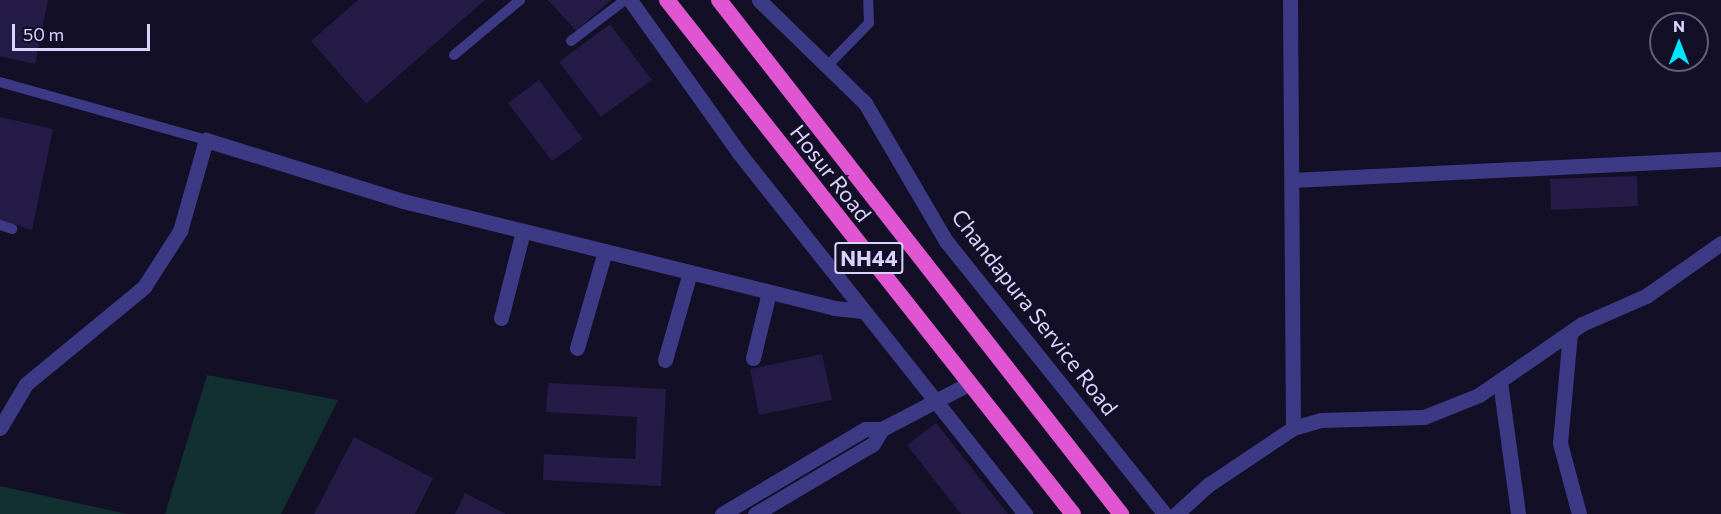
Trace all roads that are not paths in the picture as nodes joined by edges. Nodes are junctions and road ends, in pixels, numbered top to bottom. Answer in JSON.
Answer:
{"nodes":[{"id":1,"x":520,"y":0,"type":"edge"},
{"id":2,"x":627,"y":0,"type":"edge"},
{"id":3,"x":667,"y":0,"type":"edge"},
{"id":4,"x":719,"y":0,"type":"edge"},
{"id":5,"x":759,"y":0,"type":"edge"},
{"id":6,"x":868,"y":0,"type":"edge"},
{"id":7,"x":1290,"y":0,"type":"edge"},
{"id":8,"x":571,"y":41,"type":"dead end"},
{"id":9,"x":454,"y":55,"type":"dead end"},
{"id":10,"x":829,"y":64,"type":"junction"},
{"id":11,"x":0,"y":82,"type":"edge"},
{"id":12,"x":206,"y":141,"type":"junction"},
{"id":13,"x":1721,"y":159,"type":"edge"},
{"id":14,"x":1292,"y":180,"type":"junction"},
{"id":15,"x":0,"y":225,"type":"edge"},
{"id":16,"x":12,"y":229,"type":"dead end"},
{"id":17,"x":523,"y":231,"type":"junction"},
{"id":18,"x":1721,"y":243,"type":"edge"},
{"id":19,"x":605,"y":251,"type":"junction"},
{"id":20,"x":690,"y":272,"type":"junction"},
{"id":21,"x":769,"y":292,"type":"junction"},
{"id":22,"x":863,"y":311,"type":"junction"},
{"id":23,"x":501,"y":318,"type":"dead end"},
{"id":24,"x":1570,"y":333,"type":"junction"},
{"id":25,"x":577,"y":348,"type":"dead end"},
{"id":26,"x":753,"y":358,"type":"dead end"},
{"id":27,"x":666,"y":360,"type":"dead end"},
{"id":28,"x":1500,"y":382,"type":"junction"},
{"id":29,"x":969,"y":384,"type":"junction"},
{"id":30,"x":937,"y":402,"type":"junction"},
{"id":31,"x":0,"y":428,"type":"edge"},
{"id":32,"x":1293,"y":428,"type":"junction"},
{"id":33,"x":882,"y":429,"type":"junction"},
{"id":34,"x":723,"y":514,"type":"edge"},
{"id":35,"x":755,"y":514,"type":"edge"},
{"id":36,"x":1025,"y":514,"type":"edge"},
{"id":37,"x":1073,"y":514,"type":"edge"},
{"id":38,"x":1121,"y":514,"type":"edge"},
{"id":39,"x":1165,"y":514,"type":"edge"},
{"id":40,"x":1176,"y":514,"type":"edge"},
{"id":41,"x":1518,"y":514,"type":"edge"},
{"id":42,"x":1579,"y":514,"type":"edge"}],
"edges":[{"from":1,"to":9,"type":"lane"},
{"from":2,"to":8,"type":"lane"},
{"from":2,"to":22,"type":"street"},
{"from":3,"to":29,"type":"highway","name":"Hosur Road","number":"NH44"},
{"from":4,"to":38,"type":"highway","name":"Hosur Road","number":"NH44"},
{"from":5,"to":10,"type":"street","name":"Chandapura Service Road"},
{"from":6,"to":10,"type":"lane"},
{"from":7,"to":14,"type":"street"},
{"from":10,"to":39,"type":"street","name":"Chandapura Service Road"},
{"from":11,"to":12,"type":"lane"},
{"from":12,"to":17,"type":"street"},
{"from":12,"to":31,"type":"street"},
{"from":13,"to":14,"type":"street"},
{"from":14,"to":32,"type":"street"},
{"from":15,"to":16,"type":"lane"},
{"from":17,"to":19,"type":"street"},
{"from":17,"to":23,"type":"street"},
{"from":18,"to":24,"type":"street"},
{"from":19,"to":20,"type":"street"},
{"from":19,"to":25,"type":"street"},
{"from":20,"to":21,"type":"street"},
{"from":20,"to":27,"type":"street"},
{"from":21,"to":22,"type":"street"},
{"from":21,"to":26,"type":"street"},
{"from":22,"to":30,"type":"street"},
{"from":24,"to":28,"type":"street"},
{"from":24,"to":42,"type":"street"},
{"from":28,"to":32,"type":"street"},
{"from":28,"to":41,"type":"street"},
{"from":29,"to":30,"type":"street"},
{"from":29,"to":37,"type":"highway","name":"Hosur Road","number":"NH44"},
{"from":30,"to":33,"type":"street"},
{"from":30,"to":36,"type":"street"},
{"from":32,"to":40,"type":"street"},
{"from":33,"to":34,"type":"street"},
{"from":33,"to":35,"type":"street"}]}
